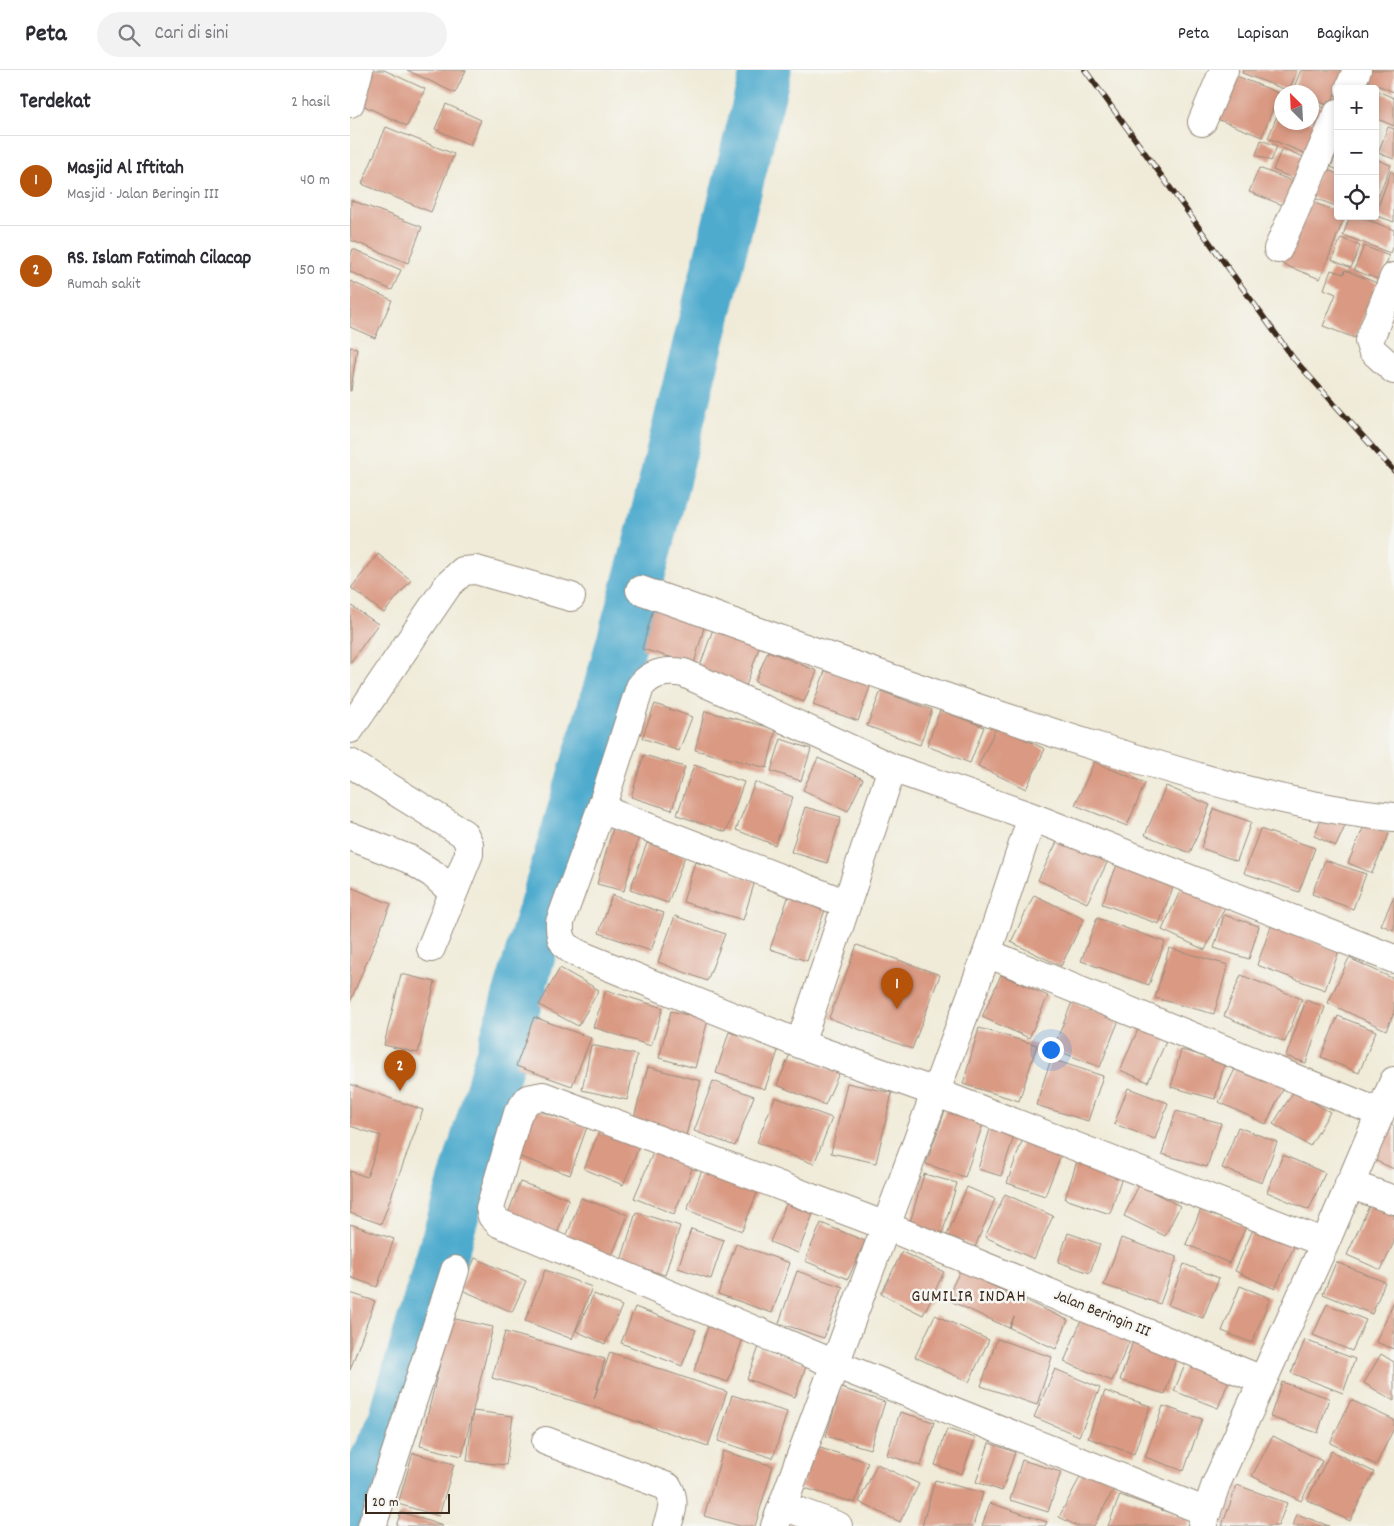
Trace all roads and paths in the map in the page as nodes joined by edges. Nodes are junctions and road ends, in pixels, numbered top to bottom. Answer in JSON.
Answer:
{"nodes":[{"id":1,"x":359,"y":70,"type":"edge"},
{"id":2,"x":1224,"y":70,"type":"edge"},
{"id":3,"x":1357,"y":70,"type":"edge"},
{"id":4,"x":1351,"y":85,"type":"edge"},
{"id":5,"x":350,"y":103,"type":"edge"},
{"id":6,"x":1202,"y":122,"type":"dead end"},
{"id":7,"x":1334,"y":123,"type":"edge"},
{"id":8,"x":1278,"y":249,"type":"dead end"},
{"id":9,"x":1394,"y":278,"type":"edge"},
{"id":10,"x":1394,"y":370,"type":"edge"},
{"id":11,"x":640,"y":590,"type":"dead end"},
{"id":12,"x":572,"y":598,"type":"dead end"},
{"id":13,"x":350,"y":729,"type":"edge"},
{"id":14,"x":350,"y":762,"type":"edge"},
{"id":15,"x":892,"y":768,"type":"junction"},
{"id":16,"x":601,"y":809,"type":"junction"},
{"id":17,"x":1032,"y":817,"type":"junction"},
{"id":18,"x":1394,"y":817,"type":"edge"},
{"id":19,"x":350,"y":836,"type":"edge"},
{"id":20,"x":453,"y":892,"type":"junction"},
{"id":21,"x":847,"y":904,"type":"junction"},
{"id":22,"x":431,"y":948,"type":"dead end"},
{"id":23,"x":987,"y":954,"type":"junction"},
{"id":24,"x":1394,"y":960,"type":"edge"},
{"id":25,"x":800,"y":1044,"type":"junction"},
{"id":26,"x":1394,"y":1081,"type":"edge"},
{"id":27,"x":936,"y":1092,"type":"junction"},
{"id":28,"x":1380,"y":1112,"type":"junction"},
{"id":29,"x":1348,"y":1184,"type":"junction"},
{"id":30,"x":1394,"y":1200,"type":"edge"},
{"id":31,"x":886,"y":1226,"type":"junction"},
{"id":32,"x":1325,"y":1243,"type":"junction"},
{"id":33,"x":455,"y":1270,"type":"dead end"},
{"id":34,"x":835,"y":1364,"type":"junction"},
{"id":35,"x":1262,"y":1380,"type":"junction"},
{"id":36,"x":546,"y":1442,"type":"dead end"},
{"id":37,"x":779,"y":1516,"type":"edge"},
{"id":38,"x":1205,"y":1519,"type":"edge"},
{"id":39,"x":372,"y":1526,"type":"edge"},
{"id":40,"x":667,"y":1526,"type":"edge"},
{"id":41,"x":838,"y":1526,"type":"edge"}],
"edges":[{"from":1,"to":5,"type":"street"},
{"from":2,"to":6,"type":"street"},
{"from":3,"to":4,"type":"street"},
{"from":7,"to":8,"type":"street"},
{"from":9,"to":10,"type":"street"},
{"from":11,"to":18,"type":"street"},
{"from":12,"to":13,"type":"street"},
{"from":14,"to":20,"type":"street"},
{"from":15,"to":16,"type":"street"},
{"from":15,"to":17,"type":"street"},
{"from":15,"to":21,"type":"street"},
{"from":16,"to":21,"type":"street"},
{"from":16,"to":25,"type":"street"},
{"from":17,"to":23,"type":"street"},
{"from":17,"to":24,"type":"street"},
{"from":19,"to":20,"type":"street"},
{"from":20,"to":22,"type":"street"},
{"from":21,"to":25,"type":"street"},
{"from":23,"to":27,"type":"street"},
{"from":23,"to":28,"type":"street"},
{"from":25,"to":27,"type":"street"},
{"from":26,"to":28,"type":"street"},
{"from":27,"to":31,"type":"street"},
{"from":27,"to":32,"type":"street"},
{"from":28,"to":29,"type":"street"},
{"from":29,"to":30,"type":"street"},
{"from":29,"to":32,"type":"street"},
{"from":31,"to":34,"type":"street"},
{"from":31,"to":34,"type":"street","name":"Jalan Beringin III"},
{"from":31,"to":35,"type":"street","name":"Jalan Beringin III"},
{"from":32,"to":35,"type":"street"},
{"from":33,"to":39,"type":"street"},
{"from":34,"to":37,"type":"street"},
{"from":34,"to":38,"type":"street","name":"Jalan Beringin III"},
{"from":35,"to":38,"type":"street"},
{"from":36,"to":40,"type":"street"},
{"from":37,"to":41,"type":"street"}]}
